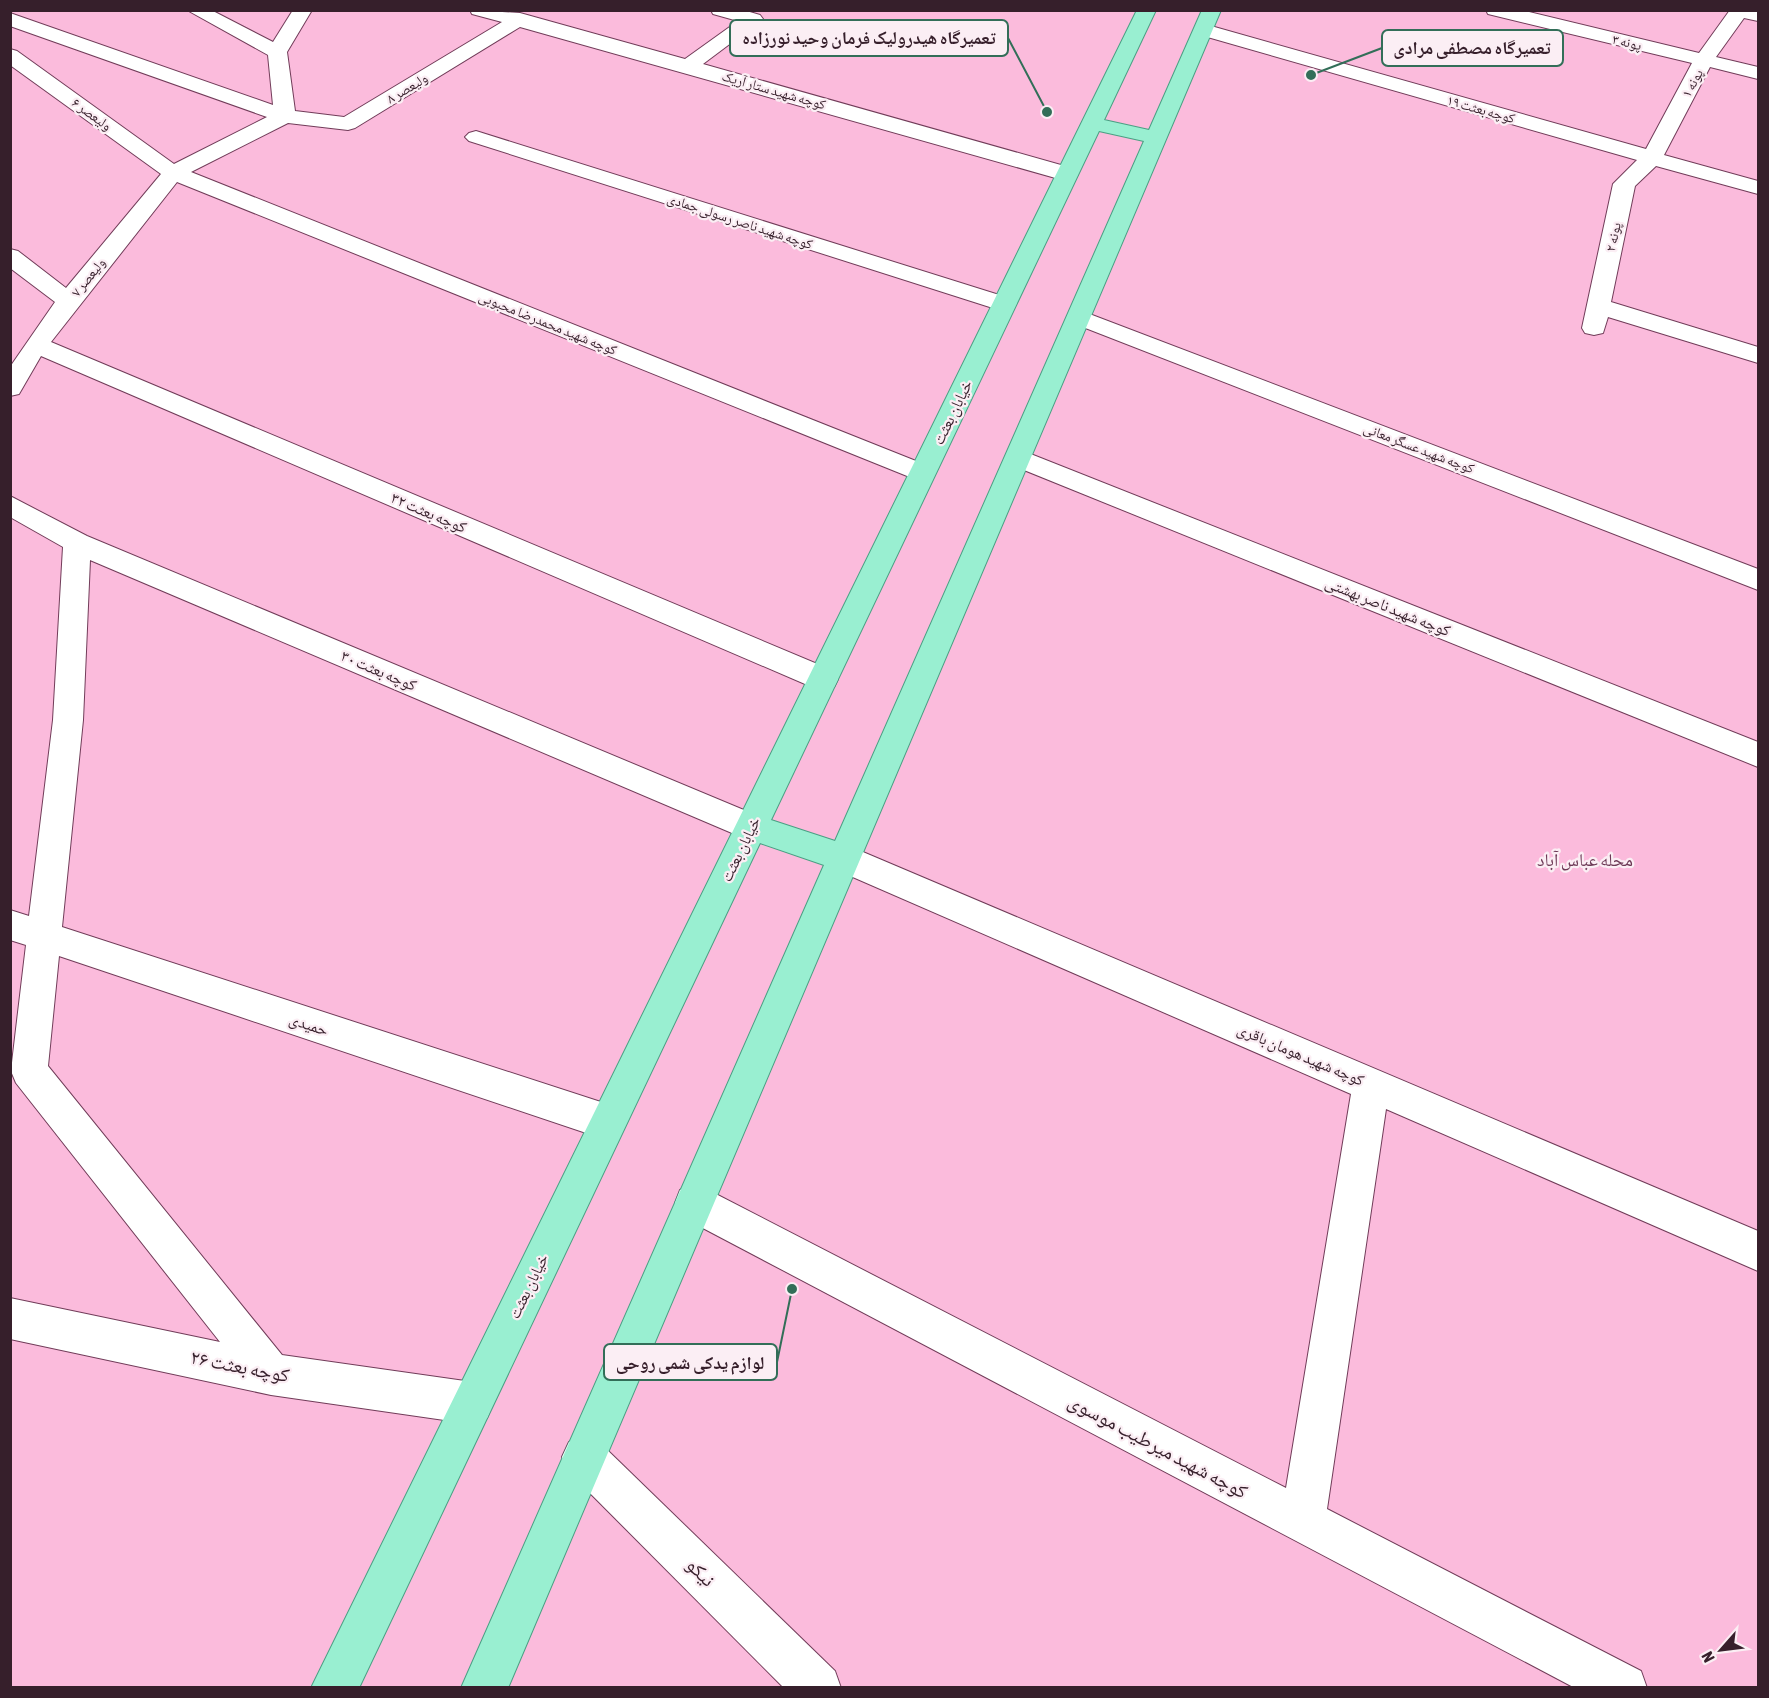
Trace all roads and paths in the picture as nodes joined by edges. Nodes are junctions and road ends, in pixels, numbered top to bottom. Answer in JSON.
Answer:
{"nodes":[{"id":1,"x":196,"y":10,"type":"edge"},
{"id":2,"x":303,"y":10,"type":"edge"},
{"id":3,"x":479,"y":10,"type":"edge"},
{"id":4,"x":720,"y":10,"type":"edge"},
{"id":5,"x":1147,"y":10,"type":"edge"},
{"id":6,"x":1495,"y":10,"type":"edge"},
{"id":7,"x":1749,"y":13,"type":"edge"},
{"id":8,"x":520,"y":19,"type":"junction"},
{"id":9,"x":10,"y":20,"type":"edge"},
{"id":10,"x":1208,"y":20,"type":"edge"},
{"id":11,"x":277,"y":52,"type":"junction"},
{"id":12,"x":10,"y":55,"type":"edge"},
{"id":13,"x":1704,"y":60,"type":"junction"},
{"id":14,"x":688,"y":66,"type":"junction"},
{"id":15,"x":1758,"y":74,"type":"edge"},
{"id":16,"x":285,"y":116,"type":"junction"},
{"id":17,"x":1092,"y":123,"type":"junction"},
{"id":18,"x":476,"y":137,"type":"dead end"},
{"id":19,"x":1157,"y":138,"type":"junction"},
{"id":20,"x":1652,"y":158,"type":"junction"},
{"id":21,"x":174,"y":173,"type":"junction"},
{"id":22,"x":1067,"y":174,"type":"junction"},
{"id":23,"x":1758,"y":188,"type":"edge"},
{"id":24,"x":10,"y":256,"type":"edge"},
{"id":25,"x":68,"y":301,"type":"junction"},
{"id":26,"x":1004,"y":304,"type":"junction"},
{"id":27,"x":1079,"y":317,"type":"junction"},
{"id":28,"x":36,"y":345,"type":"junction"},
{"id":29,"x":1758,"y":355,"type":"edge"},
{"id":30,"x":10,"y":388,"type":"edge"},
{"id":31,"x":1018,"y":458,"type":"junction"},
{"id":32,"x":922,"y":473,"type":"junction"},
{"id":33,"x":10,"y":505,"type":"edge"},
{"id":34,"x":77,"y":543,"type":"junction"},
{"id":35,"x":1758,"y":580,"type":"edge"},
{"id":36,"x":823,"y":679,"type":"junction"},
{"id":37,"x":1758,"y":755,"type":"edge"},
{"id":38,"x":751,"y":827,"type":"junction"},
{"id":39,"x":844,"y":858,"type":"junction"},
{"id":40,"x":10,"y":925,"type":"edge"},
{"id":41,"x":45,"y":937,"type":"junction"},
{"id":42,"x":1371,"y":1084,"type":"junction"},
{"id":43,"x":608,"y":1122,"type":"junction"},
{"id":44,"x":694,"y":1203,"type":"junction"},
{"id":45,"x":1758,"y":1251,"type":"edge"},
{"id":46,"x":10,"y":1318,"type":"edge"},
{"id":47,"x":271,"y":1374,"type":"junction"},
{"id":48,"x":472,"y":1403,"type":"junction"},
{"id":49,"x":584,"y":1457,"type":"junction"},
{"id":50,"x":1303,"y":1521,"type":"junction"},
{"id":51,"x":334,"y":1688,"type":"edge"},
{"id":52,"x":484,"y":1688,"type":"edge"},
{"id":53,"x":818,"y":1688,"type":"edge"},
{"id":54,"x":1624,"y":1688,"type":"edge"}],
"edges":[{"from":1,"to":11,"type":"street"},
{"from":2,"to":11,"type":"street"},
{"from":3,"to":8,"type":"street","name":"کوچه شهید ستار آریک"},
{"from":4,"to":14,"type":"street"},
{"from":5,"to":17,"type":"main road","name":"خیابان بعثت"},
{"from":6,"to":13,"type":"street","name":"پونه ۳"},
{"from":7,"to":13,"type":"street","name":"پونه ۱"},
{"from":8,"to":14,"type":"street","name":"کوچه شهید ستار آریک"},
{"from":8,"to":16,"type":"street","name":"ولیعصر ۸"},
{"from":9,"to":16,"type":"street","name":"ولیعصر ۸"},
{"from":10,"to":19,"type":"main road"},
{"from":10,"to":20,"type":"street","name":"کوچه بعثت ۱۹"},
{"from":11,"to":16,"type":"street"},
{"from":12,"to":21,"type":"street","name":"ولیعصر ۶"},
{"from":13,"to":15,"type":"street","name":"پونه ۳"},
{"from":13,"to":20,"type":"street","name":"پونه ۱"},
{"from":14,"to":22,"type":"street","name":"کوچه شهید ستار آریک"},
{"from":16,"to":21,"type":"street"},
{"from":17,"to":19,"type":"main road"},
{"from":17,"to":22,"type":"main road","name":"خیابان بعثت"},
{"from":18,"to":26,"type":"street","name":"کوچه شهید ناصر رسولی جمادی"},
{"from":19,"to":27,"type":"main road"},
{"from":20,"to":23,"type":"street","name":"کوچه بعثت ۱۹"},
{"from":20,"to":29,"type":"street","name":"پونه ۲"},
{"from":21,"to":25,"type":"street","name":"ولیعصر ۷"},
{"from":21,"to":32,"type":"street","name":"کوچه شهید محمدرضا محبوبی"},
{"from":22,"to":26,"type":"main road","name":"خیابان بعثت"},
{"from":24,"to":25,"type":"street"},
{"from":25,"to":28,"type":"street","name":"ولیعصر ۷"},
{"from":26,"to":32,"type":"main road","name":"خیابان بعثت"},
{"from":27,"to":31,"type":"main road"},
{"from":27,"to":35,"type":"street","name":"کوچه شهید عسگر معانی"},
{"from":28,"to":30,"type":"street","name":"ولیعصر ۷"},
{"from":28,"to":36,"type":"street","name":"کوچه بعثت ۳۲"},
{"from":31,"to":37,"type":"street","name":"کوچه شهید ناصر بهشتی"},
{"from":31,"to":39,"type":"main road"},
{"from":32,"to":36,"type":"main road","name":"خیابان بعثت"},
{"from":33,"to":34,"type":"street","name":"کوچه بعثت ۳۰"},
{"from":34,"to":38,"type":"street","name":"کوچه بعثت ۳۰"},
{"from":34,"to":41,"type":"street"},
{"from":36,"to":38,"type":"main road","name":"خیابان بعثت"},
{"from":38,"to":39,"type":"main road"},
{"from":38,"to":43,"type":"main road","name":"خیابان بعثت"},
{"from":39,"to":42,"type":"street","name":"کوچه شهید هومان باقری"},
{"from":39,"to":44,"type":"main road"},
{"from":40,"to":41,"type":"street","name":"حمیدی"},
{"from":41,"to":43,"type":"street","name":"حمیدی"},
{"from":41,"to":47,"type":"street"},
{"from":42,"to":45,"type":"street","name":"کوچه شهید هومان باقری"},
{"from":42,"to":50,"type":"street"},
{"from":43,"to":48,"type":"main road","name":"خیابان بعثت"},
{"from":44,"to":49,"type":"main road"},
{"from":44,"to":50,"type":"street","name":"کوچه شهید میرطیب موسوی"},
{"from":46,"to":47,"type":"street","name":"کوچه بعثت ۲۶"},
{"from":47,"to":48,"type":"street","name":"کوچه بعثت ۲۶"},
{"from":48,"to":51,"type":"main road","name":"خیابان بعثت"},
{"from":49,"to":52,"type":"main road"},
{"from":49,"to":53,"type":"street","name":"نیکو"},
{"from":50,"to":54,"type":"street","name":"کوچه شهید میرطیب موسوی"}]}
